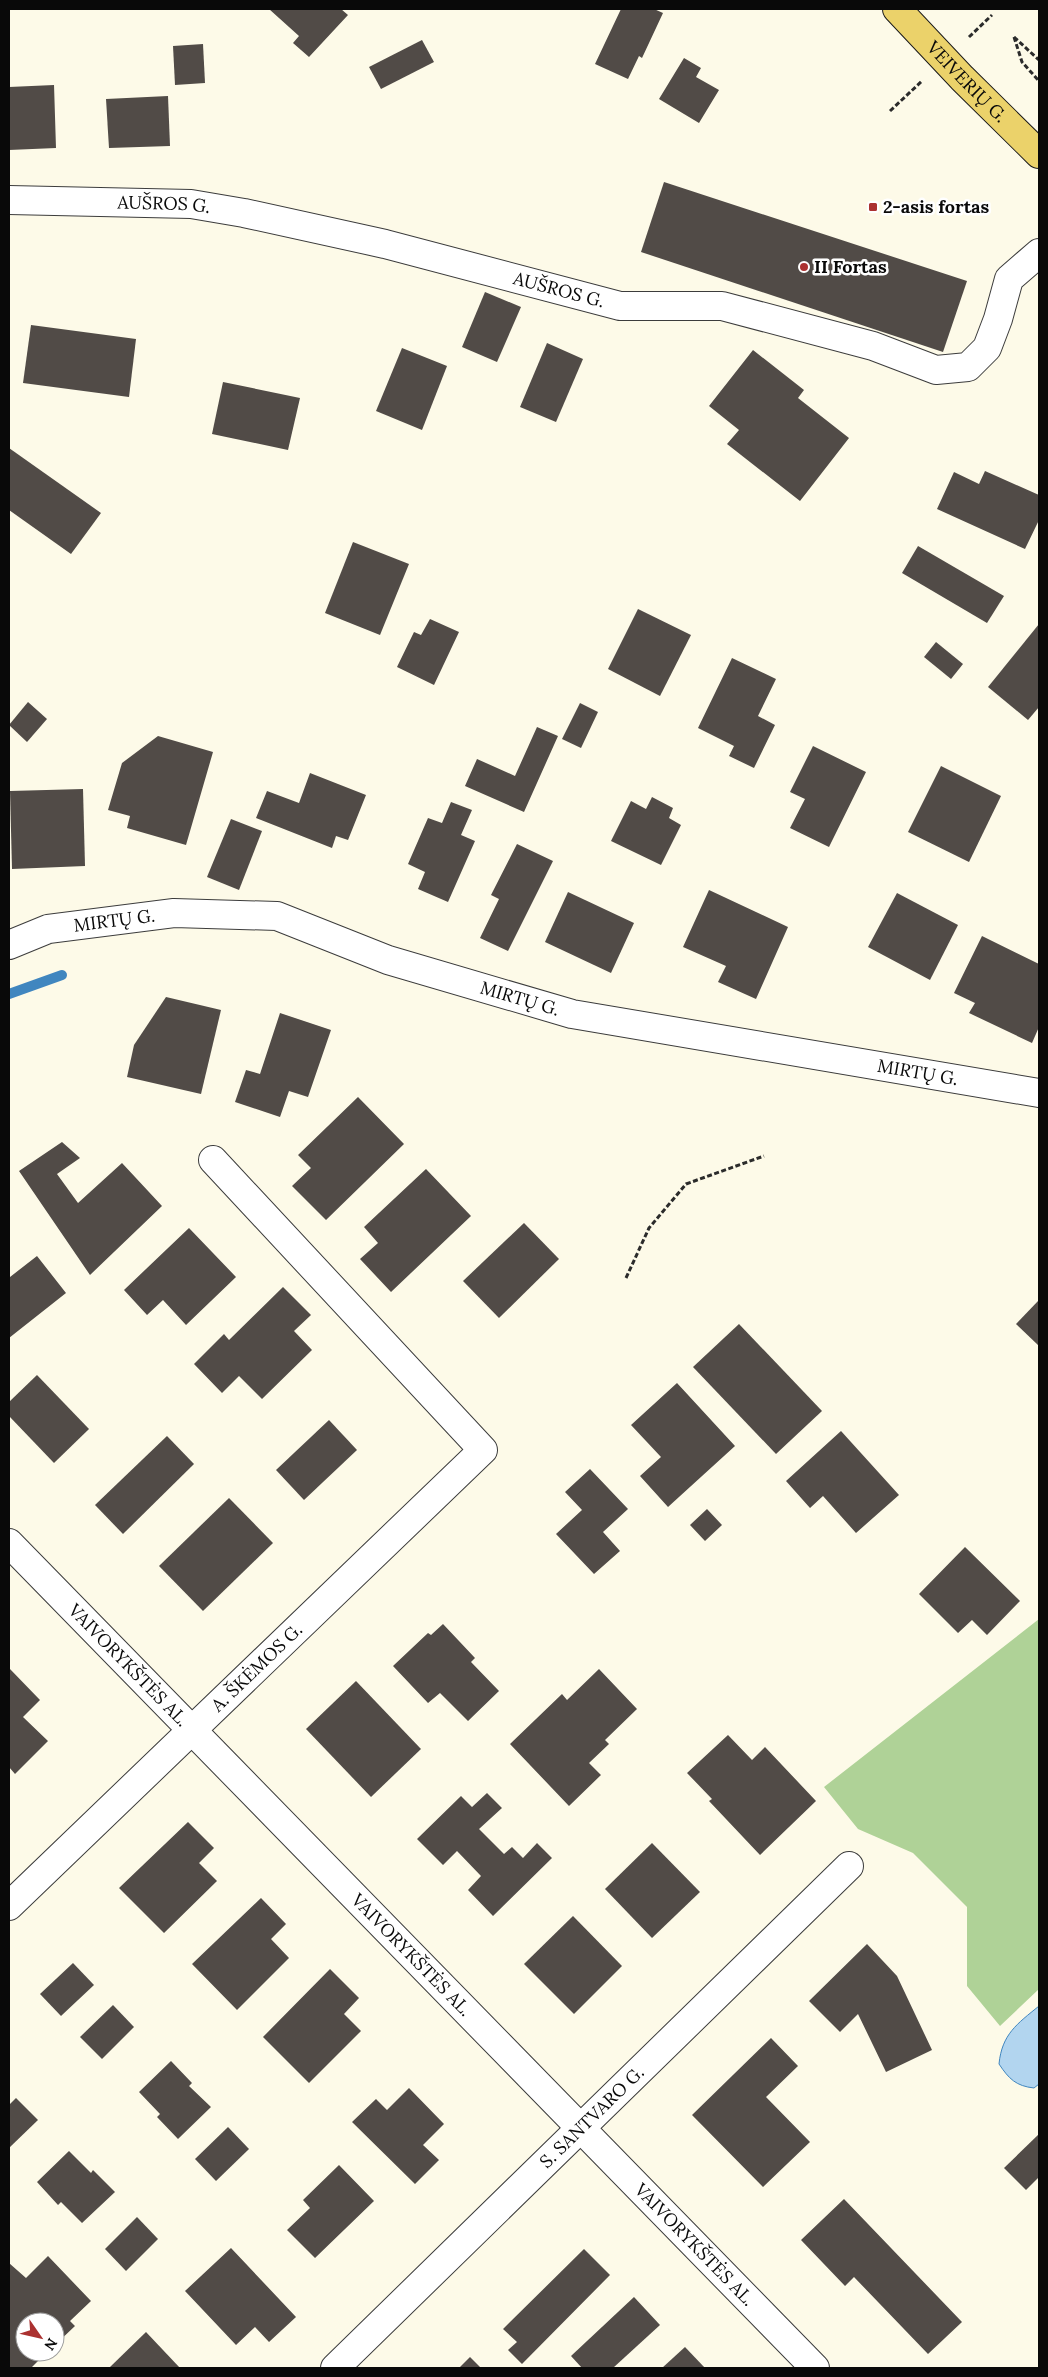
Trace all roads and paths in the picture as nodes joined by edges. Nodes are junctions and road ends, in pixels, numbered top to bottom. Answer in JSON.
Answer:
{"nodes":[{"id":1,"x":897,"y":9,"type":"edge"},
{"id":2,"x":1039,"y":60,"type":"edge"},
{"id":3,"x":1039,"y":81,"type":"edge"},
{"id":4,"x":1039,"y":154,"type":"edge"},
{"id":5,"x":9,"y":200,"type":"edge"},
{"id":6,"x":1039,"y":253,"type":"edge"},
{"id":7,"x":9,"y":945,"type":"edge"},
{"id":8,"x":1039,"y":1093,"type":"edge"},
{"id":9,"x":764,"y":1156,"type":"dead end"},
{"id":10,"x":214,"y":1160,"type":"dead end"},
{"id":11,"x":626,"y":1278,"type":"dead end"},
{"id":12,"x":9,"y":1543,"type":"edge"},
{"id":13,"x":191,"y":1730,"type":"junction"},
{"id":14,"x":849,"y":1866,"type":"dead end"},
{"id":15,"x":9,"y":1906,"type":"edge"},
{"id":16,"x":579,"y":2129,"type":"junction"},
{"id":17,"x":335,"y":2368,"type":"edge"},
{"id":18,"x":815,"y":2368,"type":"edge"}],
"edges":[{"from":1,"to":4,"type":"main road","name":"VEIVERIŲ G."},
{"from":2,"to":3,"type":"path"},
{"from":5,"to":6,"type":"street","name":"AUŠROS G."},
{"from":7,"to":8,"type":"street","name":"MIRTŲ G."},
{"from":9,"to":11,"type":"path"},
{"from":10,"to":13,"type":"street","name":"A. ŠKĖMOS G."},
{"from":12,"to":13,"type":"street","name":"VAIVORYKŠTĖS AL."},
{"from":13,"to":15,"type":"street","name":"A. ŠKĖMOS G."},
{"from":13,"to":16,"type":"street","name":"VAIVORYKŠTĖS AL."},
{"from":14,"to":16,"type":"street","name":"S. SANTVARO G."},
{"from":16,"to":17,"type":"street","name":"S. SANTVARO G."},
{"from":16,"to":18,"type":"street","name":"VAIVORYKŠTĖS AL."}]}
